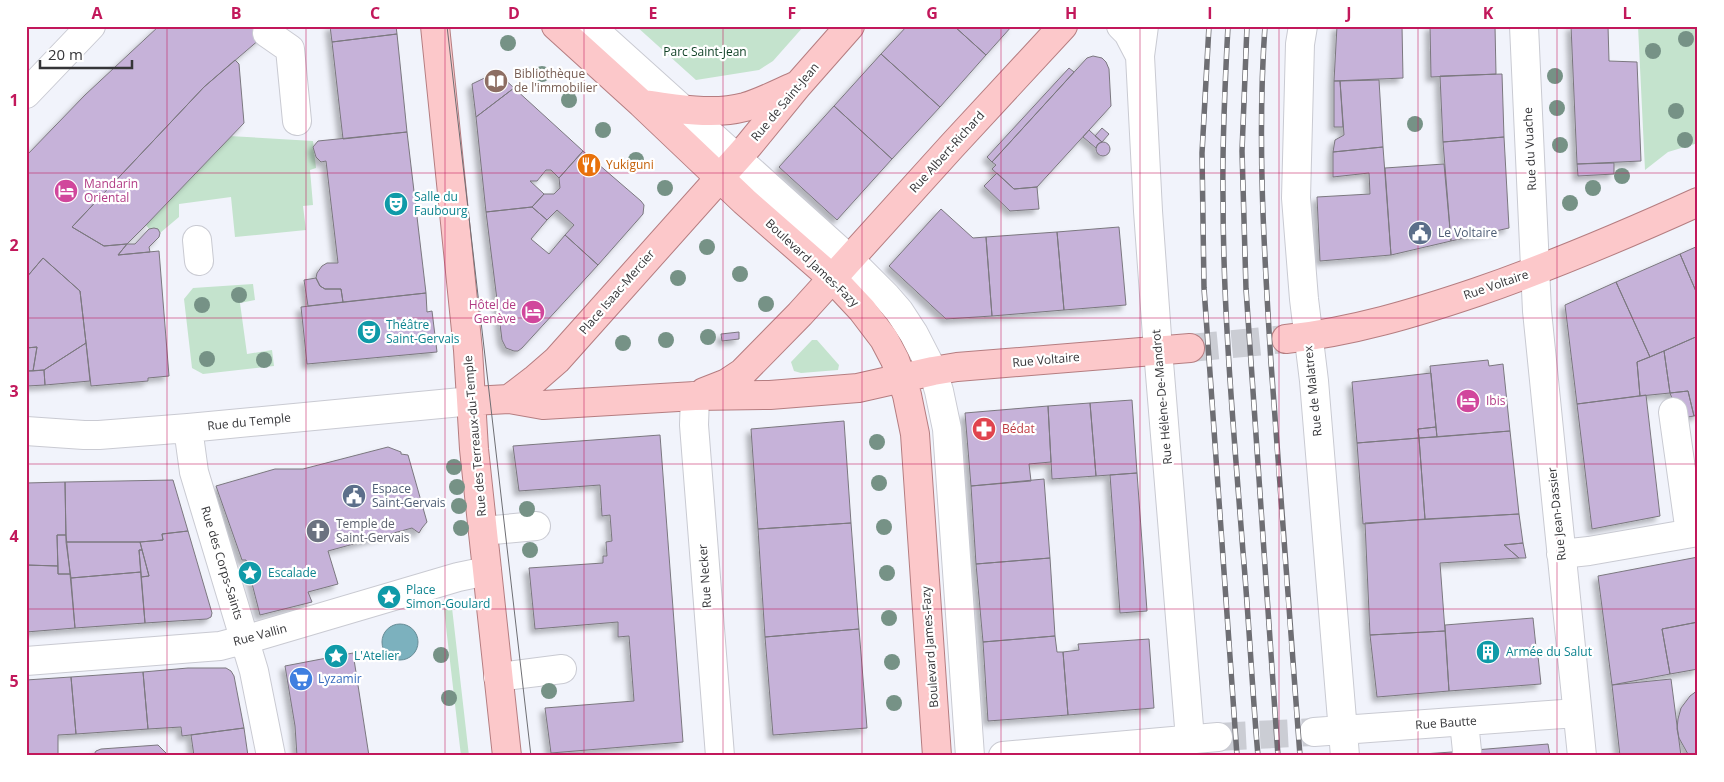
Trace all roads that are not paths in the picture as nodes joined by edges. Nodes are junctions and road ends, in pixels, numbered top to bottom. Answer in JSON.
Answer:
{"nodes":[{"id":1,"x":91,"y":26,"type":"edge"},
{"id":2,"x":435,"y":26,"type":"edge"},
{"id":3,"x":556,"y":26,"type":"edge"},
{"id":4,"x":590,"y":26,"type":"edge"},
{"id":5,"x":850,"y":26,"type":"edge"},
{"id":6,"x":1063,"y":26,"type":"edge"},
{"id":7,"x":1121,"y":26,"type":"edge"},
{"id":8,"x":1144,"y":26,"type":"edge"},
{"id":9,"x":1302,"y":26,"type":"edge"},
{"id":10,"x":1524,"y":26,"type":"edge"},
{"id":11,"x":267,"y":33,"type":"dead end"},
{"id":12,"x":1140,"y":56,"type":"junction"},
{"id":13,"x":798,"y":86,"type":"junction"},
{"id":14,"x":26,"y":94,"type":"edge"},
{"id":15,"x":642,"y":104,"type":"junction"},
{"id":16,"x":683,"y":109,"type":"junction"},
{"id":17,"x":297,"y":121,"type":"dead end"},
{"id":18,"x":728,"y":168,"type":"junction"},
{"id":19,"x":1698,"y":202,"type":"edge"},
{"id":20,"x":841,"y":270,"type":"junction"},
{"id":21,"x":1536,"y":271,"type":"junction"},
{"id":22,"x":1297,"y":338,"type":"junction"},
{"id":23,"x":1190,"y":348,"type":"tunnel mouth"},
{"id":24,"x":1158,"y":350,"type":"junction"},
{"id":25,"x":932,"y":371,"type":"junction"},
{"id":26,"x":902,"y":378,"type":"junction"},
{"id":27,"x":695,"y":396,"type":"junction"},
{"id":28,"x":509,"y":400,"type":"junction"},
{"id":29,"x":472,"y":401,"type":"junction"},
{"id":30,"x":1673,"y":412,"type":"dead end"},
{"id":31,"x":188,"y":428,"type":"junction"},
{"id":32,"x":26,"y":431,"type":"edge"},
{"id":33,"x":536,"y":526,"type":"dead end"},
{"id":34,"x":483,"y":531,"type":"junction"},
{"id":35,"x":1694,"y":532,"type":"edge"},
{"id":36,"x":1561,"y":554,"type":"junction"},
{"id":37,"x":487,"y":571,"type":"junction"},
{"id":38,"x":245,"y":639,"type":"junction"},
{"id":39,"x":26,"y":661,"type":"edge"},
{"id":40,"x":562,"y":669,"type":"dead end"},
{"id":41,"x":498,"y":677,"type":"junction"},
{"id":42,"x":1577,"y":714,"type":"junction"},
{"id":43,"x":1464,"y":722,"type":"junction"},
{"id":44,"x":1314,"y":732,"type":"tunnel mouth"},
{"id":45,"x":1218,"y":737,"type":"tunnel mouth"},
{"id":46,"x":1190,"y":739,"type":"junction"},
{"id":47,"x":1343,"y":743,"type":"edge"},
{"id":48,"x":1467,"y":751,"type":"dead end"},
{"id":49,"x":271,"y":756,"type":"edge"},
{"id":50,"x":507,"y":756,"type":"edge"},
{"id":51,"x":720,"y":756,"type":"edge"},
{"id":52,"x":937,"y":756,"type":"edge"},
{"id":53,"x":970,"y":756,"type":"edge"},
{"id":54,"x":1003,"y":756,"type":"edge"},
{"id":55,"x":1582,"y":756,"type":"edge"}],
"edges":[{"from":1,"to":14,"type":"street"},
{"from":2,"to":29,"type":"main road","name":"Rue des Terreaux-du-Temple"},
{"from":3,"to":15,"type":"main road","name":"Boulevard James-Fazy"},
{"from":4,"to":16,"type":"street"},
{"from":5,"to":13,"type":"main road","name":"Rue de Saint-Jean"},
{"from":6,"to":20,"type":"main road","name":"Rue Albert-Richard"},
{"from":7,"to":12,"type":"street","name":"Rue Hélène-De-Mandrot"},
{"from":8,"to":12,"type":"street","name":"Rue Hélène-De-Mandrot"},
{"from":9,"to":22,"type":"street","name":"Rue de Malatrex"},
{"from":10,"to":21,"type":"street","name":"Rue du Vuache"},
{"from":11,"to":17,"type":"street"},
{"from":12,"to":24,"type":"street","name":"Rue Hélène-De-Mandrot"},
{"from":13,"to":16,"type":"main road"},
{"from":13,"to":18,"type":"main road","name":"Rue de Saint-Jean"},
{"from":15,"to":16,"type":"main road"},
{"from":15,"to":18,"type":"main road","name":"Boulevard James-Fazy"},
{"from":16,"to":18,"type":"street"},
{"from":18,"to":20,"type":"main road","name":"Boulevard James-Fazy"},
{"from":18,"to":28,"type":"main road","name":"Place Isaac-Mercier"},
{"from":19,"to":21,"type":"main road","name":"Rue Voltaire"},
{"from":20,"to":25,"type":"street"},
{"from":20,"to":26,"type":"main road","name":"Boulevard James-Fazy"},
{"from":20,"to":27,"type":"main road"},
{"from":21,"to":22,"type":"main road","name":"Rue Voltaire"},
{"from":21,"to":36,"type":"street","name":"Rue Jean-Dassier"},
{"from":22,"to":47,"type":"street","name":"Rue de Malatrex"},
{"from":23,"to":24,"type":"main road","name":"Rue Voltaire"},
{"from":24,"to":25,"type":"main road","name":"Rue Voltaire"},
{"from":24,"to":46,"type":"street","name":"Rue Hélène-De-Mandrot"},
{"from":25,"to":26,"type":"main road","name":"Rue Voltaire"},
{"from":25,"to":53,"type":"street"},
{"from":26,"to":27,"type":"main road"},
{"from":26,"to":52,"type":"main road","name":"Boulevard James-Fazy"},
{"from":27,"to":28,"type":"main road"},
{"from":27,"to":51,"type":"street","name":"Rue Necker"},
{"from":28,"to":29,"type":"main road"},
{"from":29,"to":31,"type":"street","name":"Rue du Temple"},
{"from":29,"to":34,"type":"main road","name":"Rue des Terreaux-du-Temple"},
{"from":30,"to":35,"type":"street"},
{"from":31,"to":32,"type":"street","name":"Rue du Temple"},
{"from":31,"to":38,"type":"street","name":"Rue des Corps-Saints"},
{"from":33,"to":34,"type":"street"},
{"from":34,"to":37,"type":"main road","name":"Rue des Terreaux-du-Temple"},
{"from":35,"to":36,"type":"street"},
{"from":36,"to":42,"type":"street","name":"Rue Jean-Dassier"},
{"from":37,"to":38,"type":"street","name":"Rue Vallin"},
{"from":37,"to":41,"type":"main road","name":"Rue des Terreaux-du-Temple"},
{"from":38,"to":39,"type":"street","name":"Rue Vallin"},
{"from":38,"to":49,"type":"street","name":"Rue des Corps-Saints"},
{"from":40,"to":41,"type":"street"},
{"from":41,"to":50,"type":"main road","name":"Rue des Terreaux-du-Temple"},
{"from":42,"to":43,"type":"street","name":"Rue Bautte"},
{"from":42,"to":55,"type":"street","name":"Rue Jean-Dassier"},
{"from":43,"to":47,"type":"street","name":"Rue Bautte"},
{"from":43,"to":48,"type":"street"},
{"from":44,"to":47,"type":"street","name":"Rue Bautte"},
{"from":45,"to":46,"type":"street"},
{"from":46,"to":54,"type":"street"}]}
